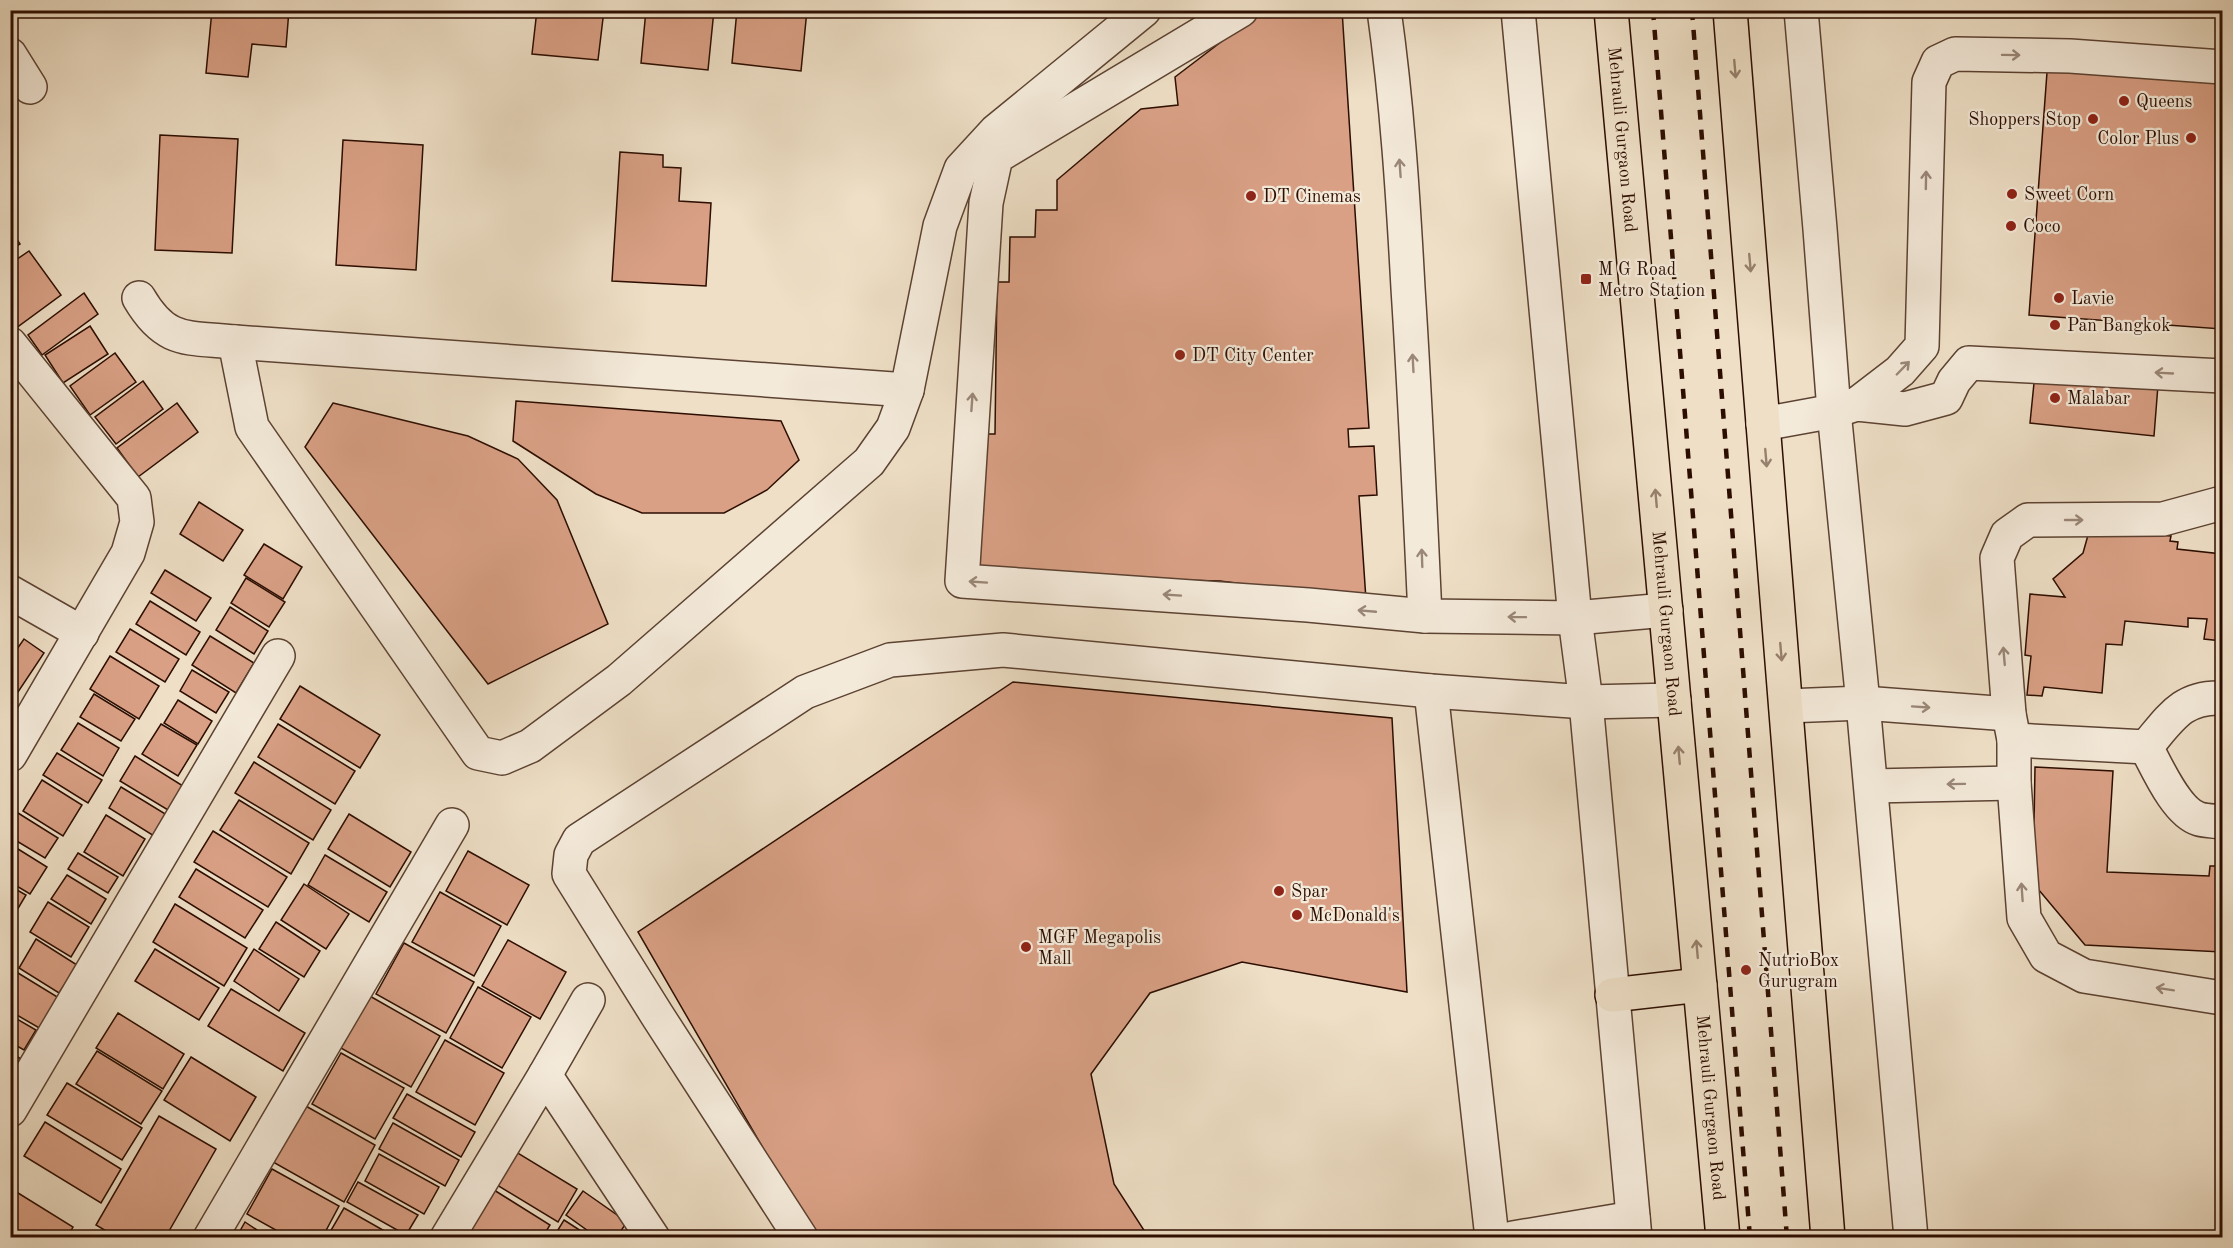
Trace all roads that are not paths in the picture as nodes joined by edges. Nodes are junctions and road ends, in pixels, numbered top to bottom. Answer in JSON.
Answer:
{"nodes":[{"id":1,"x":1144,"y":10,"type":"edge"},
{"id":2,"x":1241,"y":10,"type":"edge"},
{"id":3,"x":1384,"y":10,"type":"edge"},
{"id":4,"x":1518,"y":10,"type":"edge"},
{"id":5,"x":1611,"y":10,"type":"edge"},
{"id":6,"x":1730,"y":10,"type":"edge"},
{"id":7,"x":1801,"y":10,"type":"edge"},
{"id":8,"x":10,"y":55,"type":"edge"},
{"id":9,"x":2223,"y":67,"type":"edge"},
{"id":10,"x":30,"y":87,"type":"dead end"},
{"id":11,"x":139,"y":298,"type":"dead end"},
{"id":12,"x":235,"y":342,"type":"junction"},
{"id":13,"x":10,"y":344,"type":"edge"},
{"id":14,"x":2223,"y":376,"type":"edge"},
{"id":15,"x":907,"y":390,"type":"junction"},
{"id":16,"x":1846,"y":408,"type":"junction"},
{"id":17,"x":1763,"y":424,"type":"junction"},
{"id":18,"x":2223,"y":502,"type":"edge"},
{"id":19,"x":10,"y":592,"type":"edge"},
{"id":20,"x":1666,"y":610,"type":"junction"},
{"id":21,"x":1425,"y":616,"type":"junction"},
{"id":22,"x":1575,"y":618,"type":"junction"},
{"id":23,"x":82,"y":633,"type":"junction"},
{"id":24,"x":278,"y":656,"type":"dead end"},
{"id":25,"x":1431,"y":691,"type":"junction"},
{"id":26,"x":2223,"y":698,"type":"edge"},
{"id":27,"x":1674,"y":700,"type":"junction"},
{"id":28,"x":1586,"y":702,"type":"junction"},
{"id":29,"x":1863,"y":703,"type":"junction"},
{"id":30,"x":1786,"y":706,"type":"junction"},
{"id":31,"x":2012,"y":727,"type":"junction"},
{"id":32,"x":2146,"y":747,"type":"junction"},
{"id":33,"x":10,"y":755,"type":"edge"},
{"id":34,"x":2014,"y":783,"type":"junction"},
{"id":35,"x":1870,"y":786,"type":"junction"},
{"id":36,"x":2223,"y":822,"type":"edge"},
{"id":37,"x":452,"y":825,"type":"dead end"},
{"id":38,"x":1700,"y":985,"type":"junction"},
{"id":39,"x":1612,"y":995,"type":"junction"},
{"id":40,"x":2223,"y":998,"type":"edge"},
{"id":41,"x":588,"y":1000,"type":"dead end"},
{"id":42,"x":545,"y":1075,"type":"junction"},
{"id":43,"x":10,"y":1110,"type":"edge"},
{"id":44,"x":1634,"y":1228,"type":"edge"},
{"id":45,"x":210,"y":1238,"type":"edge"},
{"id":46,"x":447,"y":1238,"type":"edge"},
{"id":47,"x":653,"y":1238,"type":"edge"},
{"id":48,"x":801,"y":1238,"type":"edge"},
{"id":49,"x":1492,"y":1238,"type":"edge"},
{"id":50,"x":1513,"y":1238,"type":"edge"},
{"id":51,"x":1723,"y":1238,"type":"edge"},
{"id":52,"x":1828,"y":1238,"type":"edge"},
{"id":53,"x":1911,"y":1238,"type":"edge"}],
"edges":[{"from":1,"to":15,"type":"street"},
{"from":21,"to":2,"type":"street","one_way":true},
{"from":21,"to":3,"type":"street","one_way":true},
{"from":4,"to":22,"type":"street"},
{"from":20,"to":5,"type":"main road","name":"Mehrauli Gurgaon Road","one_way":true},
{"from":6,"to":17,"type":"main road","one_way":true},
{"from":7,"to":16,"type":"street"},
{"from":8,"to":10,"type":"street"},
{"from":16,"to":9,"type":"street","one_way":true},
{"from":11,"to":12,"type":"street"},
{"from":12,"to":15,"type":"street"},
{"from":12,"to":15,"type":"street"},
{"from":13,"to":23,"type":"street"},
{"from":14,"to":16,"type":"street","one_way":true},
{"from":16,"to":17,"type":"street"},
{"from":16,"to":29,"type":"street"},
{"from":17,"to":30,"type":"main road","one_way":true},
{"from":31,"to":18,"type":"street","one_way":true},
{"from":19,"to":23,"type":"street"},
{"from":20,"to":22,"type":"street"},
{"from":20,"to":27,"type":"main road","name":"Mehrauli Gurgaon Road"},
{"from":22,"to":21,"type":"street","one_way":true},
{"from":22,"to":28,"type":"street"},
{"from":23,"to":33,"type":"street"},
{"from":24,"to":43,"type":"street"},
{"from":25,"to":28,"type":"street"},
{"from":25,"to":48,"type":"street"},
{"from":25,"to":49,"type":"street"},
{"from":26,"to":32,"type":"street"},
{"from":27,"to":28,"type":"street"},
{"from":38,"to":27,"type":"main road","name":"Mehrauli Gurgaon Road","one_way":true},
{"from":28,"to":39,"type":"street"},
{"from":29,"to":30,"type":"street"},
{"from":29,"to":31,"type":"street","one_way":true},
{"from":29,"to":35,"type":"street"},
{"from":30,"to":52,"type":"main road"},
{"from":31,"to":32,"type":"street"},
{"from":31,"to":34,"type":"street"},
{"from":32,"to":36,"type":"street"},
{"from":34,"to":35,"type":"street","one_way":true},
{"from":40,"to":34,"type":"street","one_way":true},
{"from":35,"to":53,"type":"street"},
{"from":37,"to":45,"type":"street"},
{"from":38,"to":39,"type":"main road"},
{"from":38,"to":51,"type":"main road","name":"Mehrauli Gurgaon Road"},
{"from":39,"to":44,"type":"street"},
{"from":41,"to":42,"type":"street"},
{"from":42,"to":46,"type":"street"},
{"from":42,"to":47,"type":"street"},
{"from":44,"to":50,"type":"street"}]}
